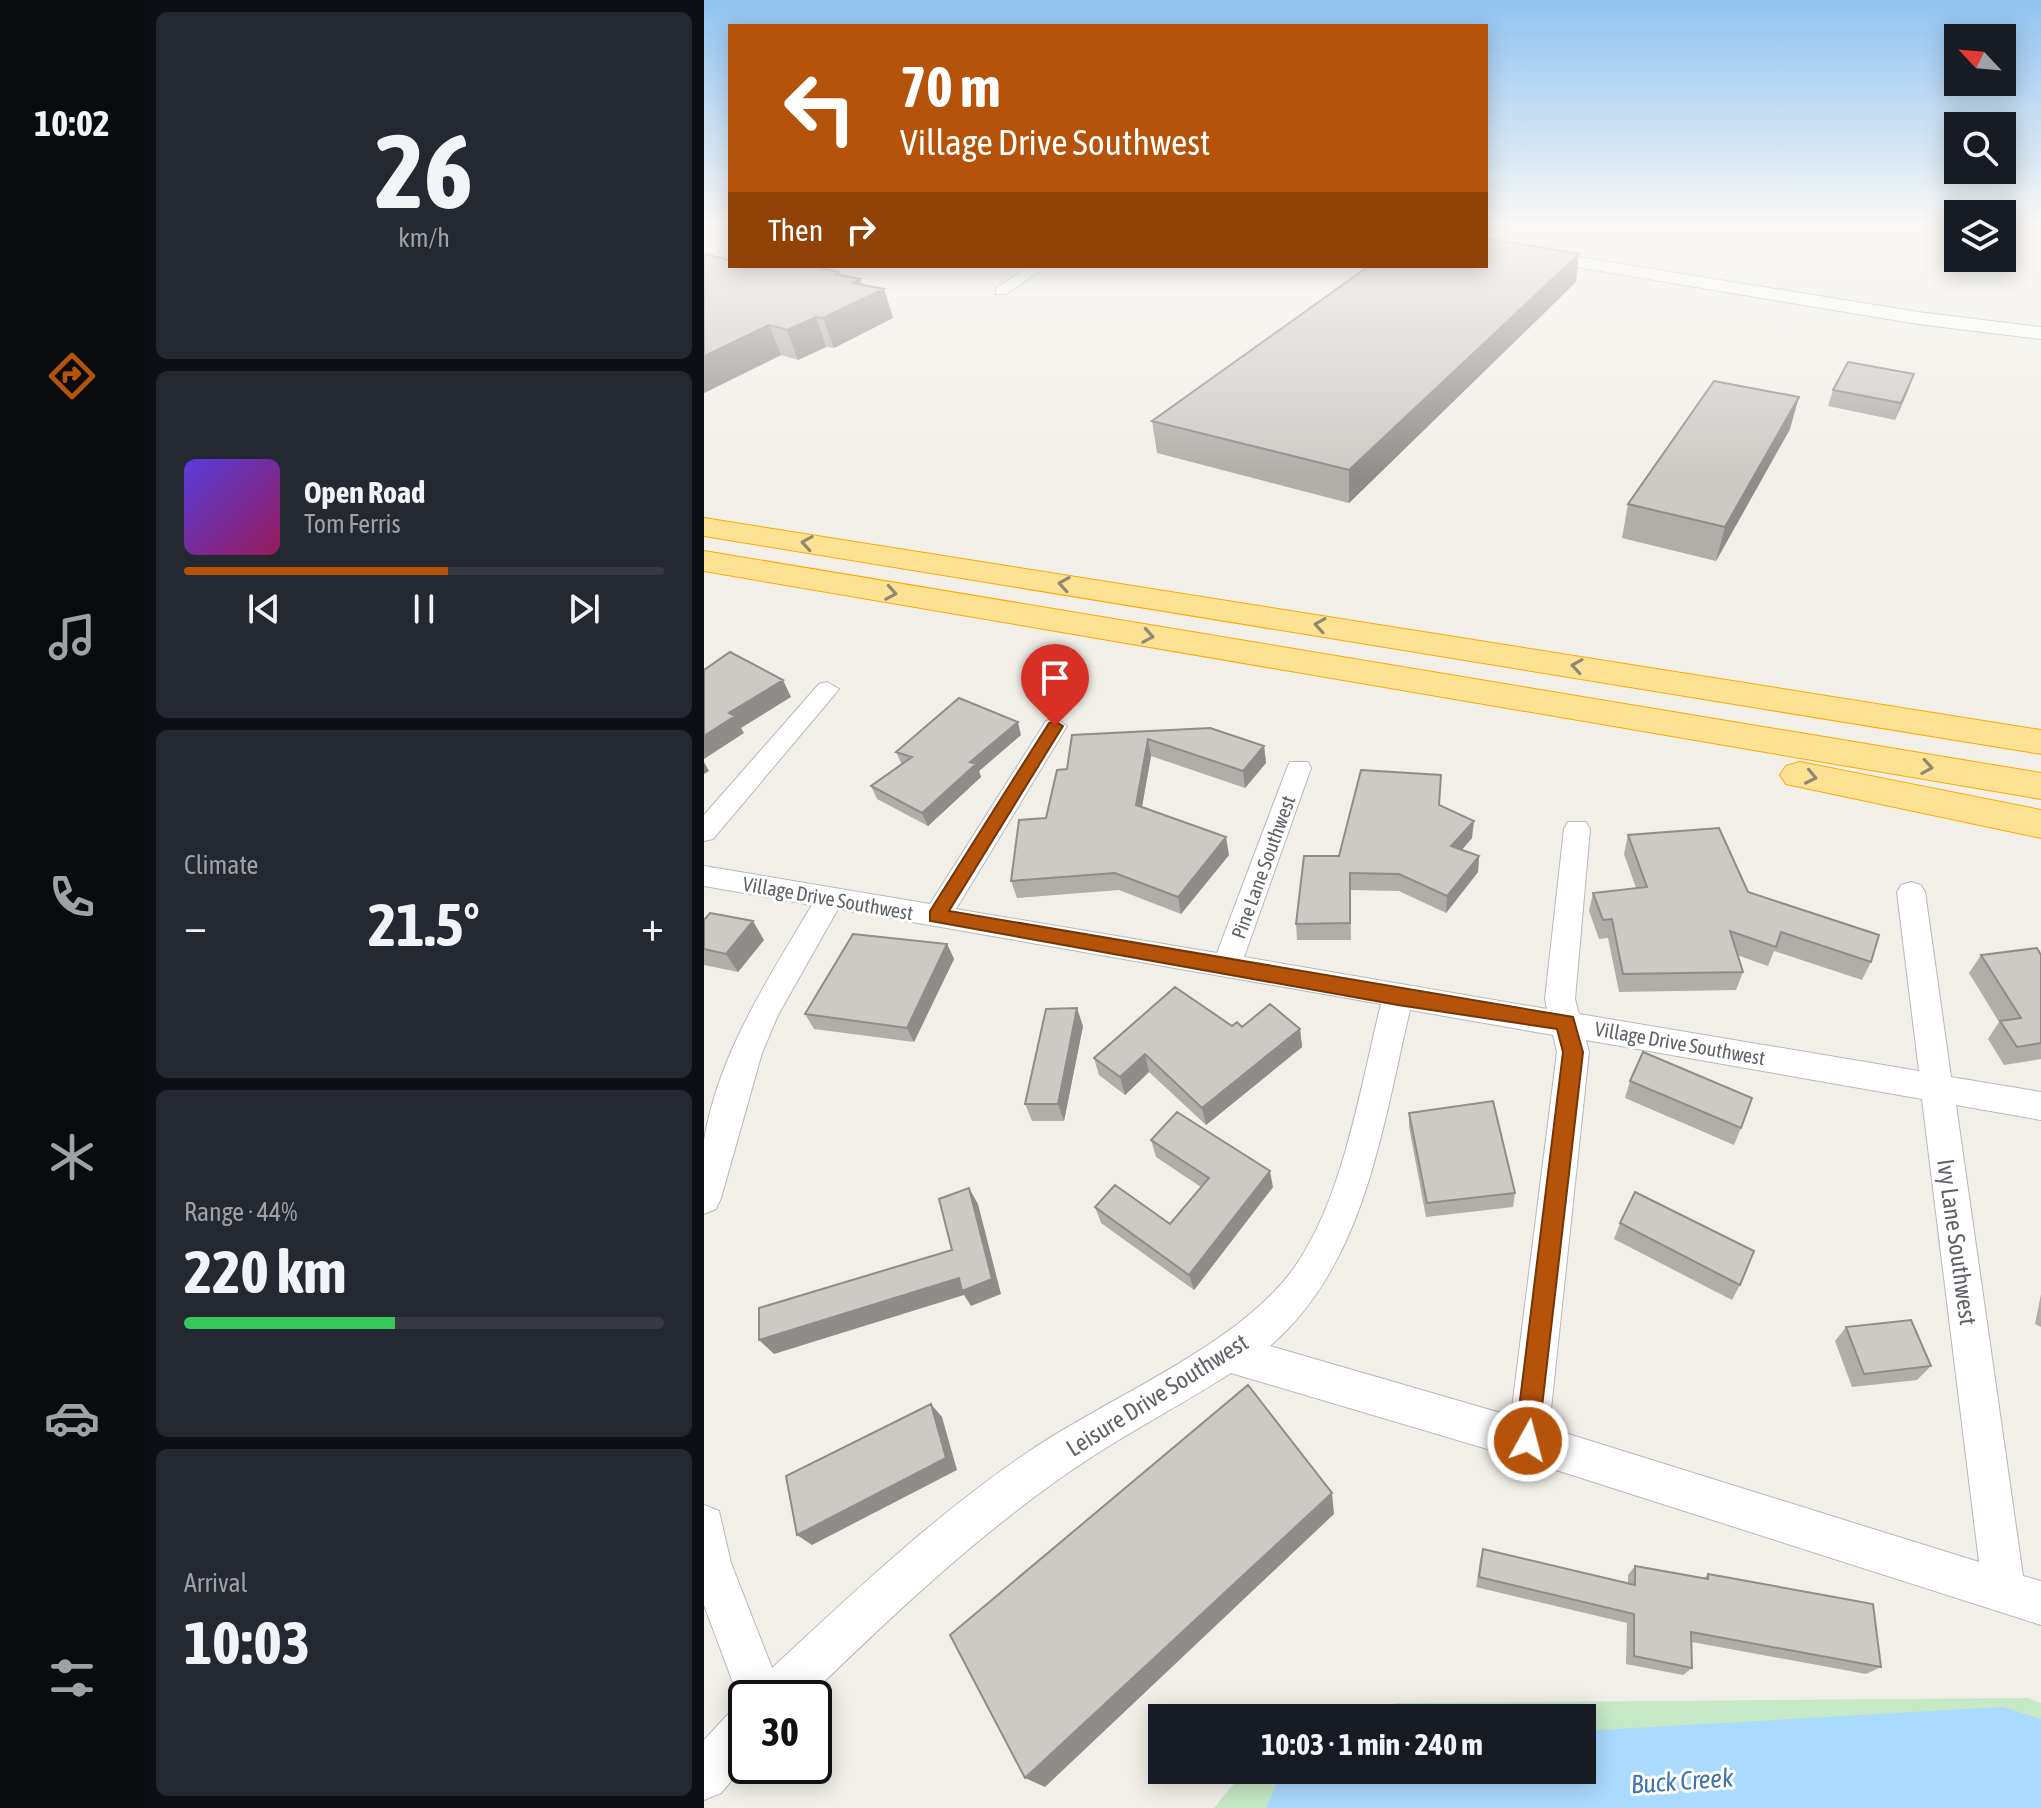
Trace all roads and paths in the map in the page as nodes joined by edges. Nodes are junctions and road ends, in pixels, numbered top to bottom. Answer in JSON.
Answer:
{"nodes":[{"id":1,"x":1859,"y":308,"type":"edge"},
{"id":2,"x":2041,"y":333,"type":"edge"},
{"id":3,"x":704,"y":527,"type":"edge"},
{"id":4,"x":704,"y":561,"type":"edge"},
{"id":5,"x":1187,"y":643,"type":"junction"},
{"id":6,"x":1622,"y":674,"type":"junction"},
{"id":7,"x":827,"y":689,"type":"dead end"},
{"id":8,"x":2041,"y":725,"type":"edge"},
{"id":9,"x":1055,"y":726,"type":"dead end"},
{"id":10,"x":2041,"y":742,"type":"edge"},
{"id":11,"x":1299,"y":768,"type":"dead end"},
{"id":12,"x":2041,"y":786,"type":"edge"},
{"id":13,"x":2041,"y":824,"type":"edge"},
{"id":14,"x":1577,"y":829,"type":"dead end"},
{"id":15,"x":704,"y":832,"type":"edge"},
{"id":16,"x":704,"y":876,"type":"edge"},
{"id":17,"x":1911,"y":892,"type":"dead end"},
{"id":18,"x":830,"y":899,"type":"junction"},
{"id":19,"x":937,"y":916,"type":"junction"},
{"id":20,"x":1227,"y":965,"type":"junction"},
{"id":21,"x":1398,"y":997,"type":"junction"},
{"id":22,"x":1566,"y":1023,"type":"junction"},
{"id":23,"x":1935,"y":1087,"type":"junction"},
{"id":24,"x":2041,"y":1106,"type":"edge"},
{"id":25,"x":704,"y":1198,"type":"edge"},
{"id":26,"x":1231,"y":1354,"type":"junction"},
{"id":27,"x":1528,"y":1441,"type":"junction"},
{"id":28,"x":704,"y":1526,"type":"edge"},
{"id":29,"x":2023,"y":1597,"type":"edge"},
{"id":30,"x":754,"y":1680,"type":"edge"},
{"id":31,"x":793,"y":1680,"type":"edge"},
{"id":32,"x":728,"y":1749,"type":"edge"},
{"id":33,"x":704,"y":1776,"type":"edge"}],
"edges":[{"from":1,"to":2,"type":"street"},
{"from":6,"to":3,"type":"highway","one_way":true},
{"from":4,"to":5,"type":"highway","one_way":true},
{"from":5,"to":12,"type":"highway","one_way":true},
{"from":5,"to":13,"type":"highway","one_way":true},
{"from":6,"to":8,"type":"highway"},
{"from":6,"to":10,"type":"highway"},
{"from":7,"to":15,"type":"street"},
{"from":9,"to":19,"type":"street"},
{"from":11,"to":20,"type":"street","name":"Pine Lane Southwest"},
{"from":14,"to":22,"type":"street"},
{"from":16,"to":18,"type":"street","name":"Village Drive Southwest"},
{"from":17,"to":23,"type":"street","name":"Ivy Lane Southwest"},
{"from":18,"to":19,"type":"street","name":"Village Drive Southwest"},
{"from":18,"to":25,"type":"street"},
{"from":19,"to":20,"type":"street","name":"Village Drive Southwest"},
{"from":20,"to":21,"type":"street","name":"Village Drive Southwest"},
{"from":21,"to":22,"type":"street","name":"Village Drive Southwest"},
{"from":21,"to":26,"type":"street","name":"Leisure Drive Southwest"},
{"from":22,"to":23,"type":"street","name":"Village Drive Southwest"},
{"from":22,"to":27,"type":"street"},
{"from":23,"to":24,"type":"street","name":"Village Drive Southwest"},
{"from":23,"to":29,"type":"street","name":"Ivy Lane Southwest"},
{"from":26,"to":27,"type":"street"},
{"from":26,"to":31,"type":"street","name":"Leisure Drive Southwest"},
{"from":27,"to":29,"type":"street"},
{"from":28,"to":30,"type":"street"},
{"from":32,"to":33,"type":"street"}]}
